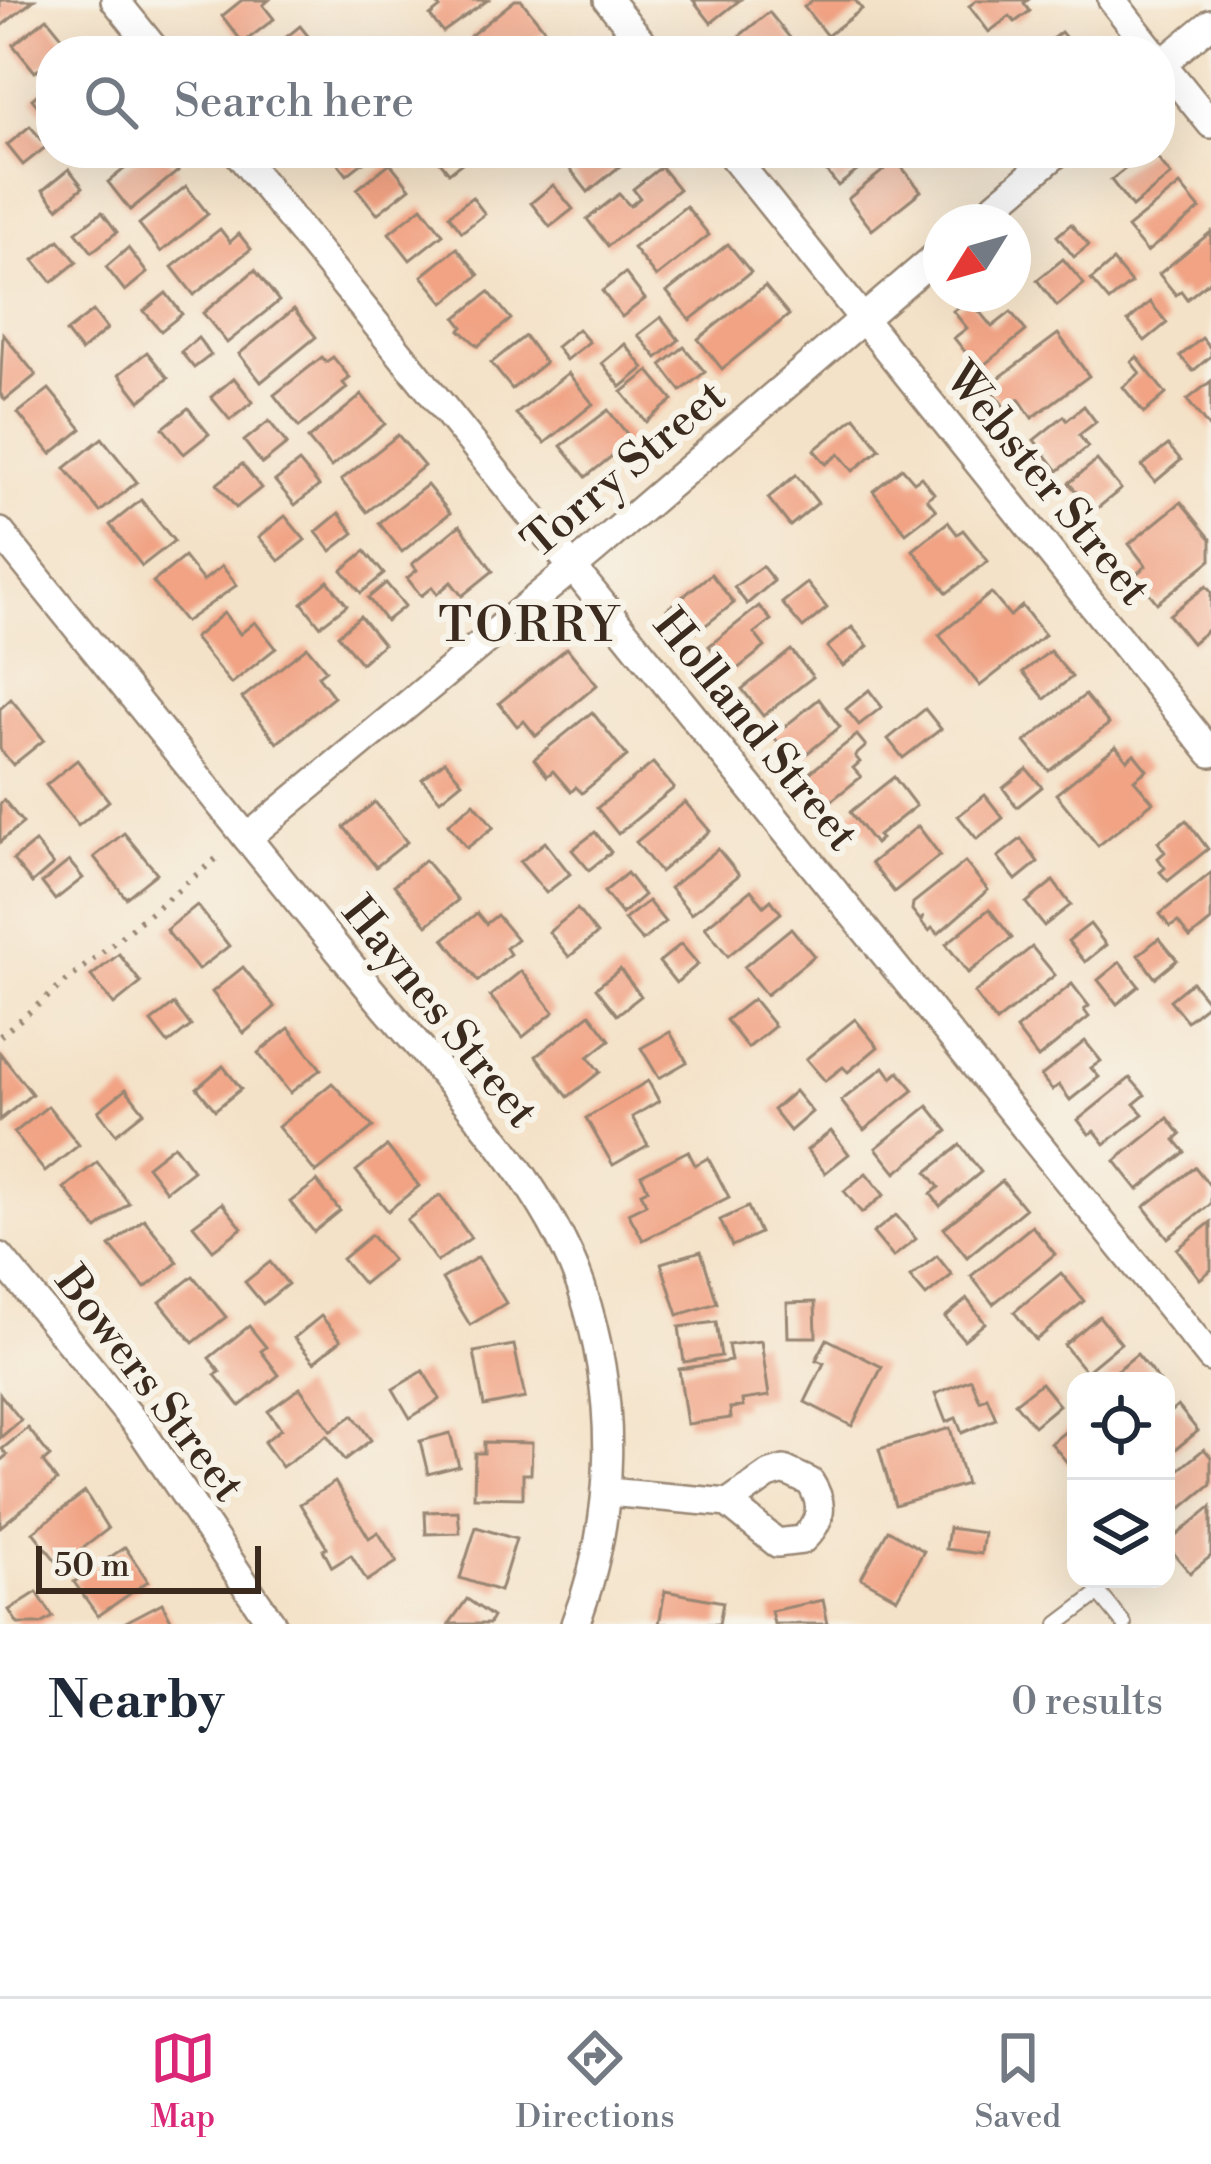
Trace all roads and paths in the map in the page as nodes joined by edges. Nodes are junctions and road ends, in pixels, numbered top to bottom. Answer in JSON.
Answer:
{"nodes":[{"id":1,"x":115,"y":0,"type":"edge"},
{"id":2,"x":608,"y":0,"type":"edge"},
{"id":3,"x":1112,"y":0,"type":"edge"},
{"id":4,"x":1211,"y":23,"type":"edge"},
{"id":5,"x":144,"y":36,"type":"edge"},
{"id":6,"x":637,"y":36,"type":"edge"},
{"id":7,"x":1140,"y":36,"type":"edge"},
{"id":8,"x":1175,"y":49,"type":"edge"},
{"id":9,"x":1175,"y":80,"type":"edge"},
{"id":10,"x":1211,"y":124,"type":"edge"},
{"id":11,"x":250,"y":168,"type":"edge"},
{"id":12,"x":742,"y":168,"type":"edge"},
{"id":13,"x":1039,"y":168,"type":"edge"},
{"id":14,"x":997,"y":204,"type":"edge"},
{"id":15,"x":923,"y":267,"type":"edge"},
{"id":16,"x":863,"y":319,"type":"junction"},
{"id":17,"x":0,"y":532,"type":"edge"},
{"id":18,"x":573,"y":568,"type":"junction"},
{"id":19,"x":1211,"y":753,"type":"edge"},
{"id":20,"x":247,"y":838,"type":"junction"},
{"id":21,"x":217,"y":858,"type":"dead end"},
{"id":22,"x":0,"y":1036,"type":"edge"},
{"id":23,"x":0,"y":1256,"type":"edge"},
{"id":24,"x":1211,"y":1358,"type":"edge"},
{"id":25,"x":608,"y":1492,"type":"junction"},
{"id":26,"x":728,"y":1503,"type":"dead end"},
{"id":27,"x":272,"y":1624,"type":"edge"},
{"id":28,"x":574,"y":1624,"type":"edge"},
{"id":29,"x":1058,"y":1624,"type":"edge"},
{"id":30,"x":1124,"y":1624,"type":"edge"}],
"edges":[{"from":1,"to":5,"type":"street"},
{"from":2,"to":6,"type":"street"},
{"from":3,"to":7,"type":"street"},
{"from":4,"to":8,"type":"street"},
{"from":9,"to":10,"type":"street"},
{"from":11,"to":18,"type":"street","name":"Holland Street"},
{"from":12,"to":16,"type":"street","name":"Webster Street"},
{"from":13,"to":14,"type":"street"},
{"from":15,"to":16,"type":"street","name":"Torry Street"},
{"from":16,"to":18,"type":"street","name":"Torry Street"},
{"from":16,"to":19,"type":"street","name":"Webster Street"},
{"from":17,"to":20,"type":"street","name":"Haynes Street"},
{"from":18,"to":20,"type":"street","name":"Torry Street"},
{"from":18,"to":24,"type":"street","name":"Holland Street"},
{"from":20,"to":25,"type":"street","name":"Haynes Street"},
{"from":21,"to":22,"type":"path"},
{"from":23,"to":27,"type":"street","name":"Bowers Street"},
{"from":25,"to":26,"type":"street"},
{"from":25,"to":28,"type":"street","name":"Haynes Street"},
{"from":29,"to":30,"type":"lane"}]}
